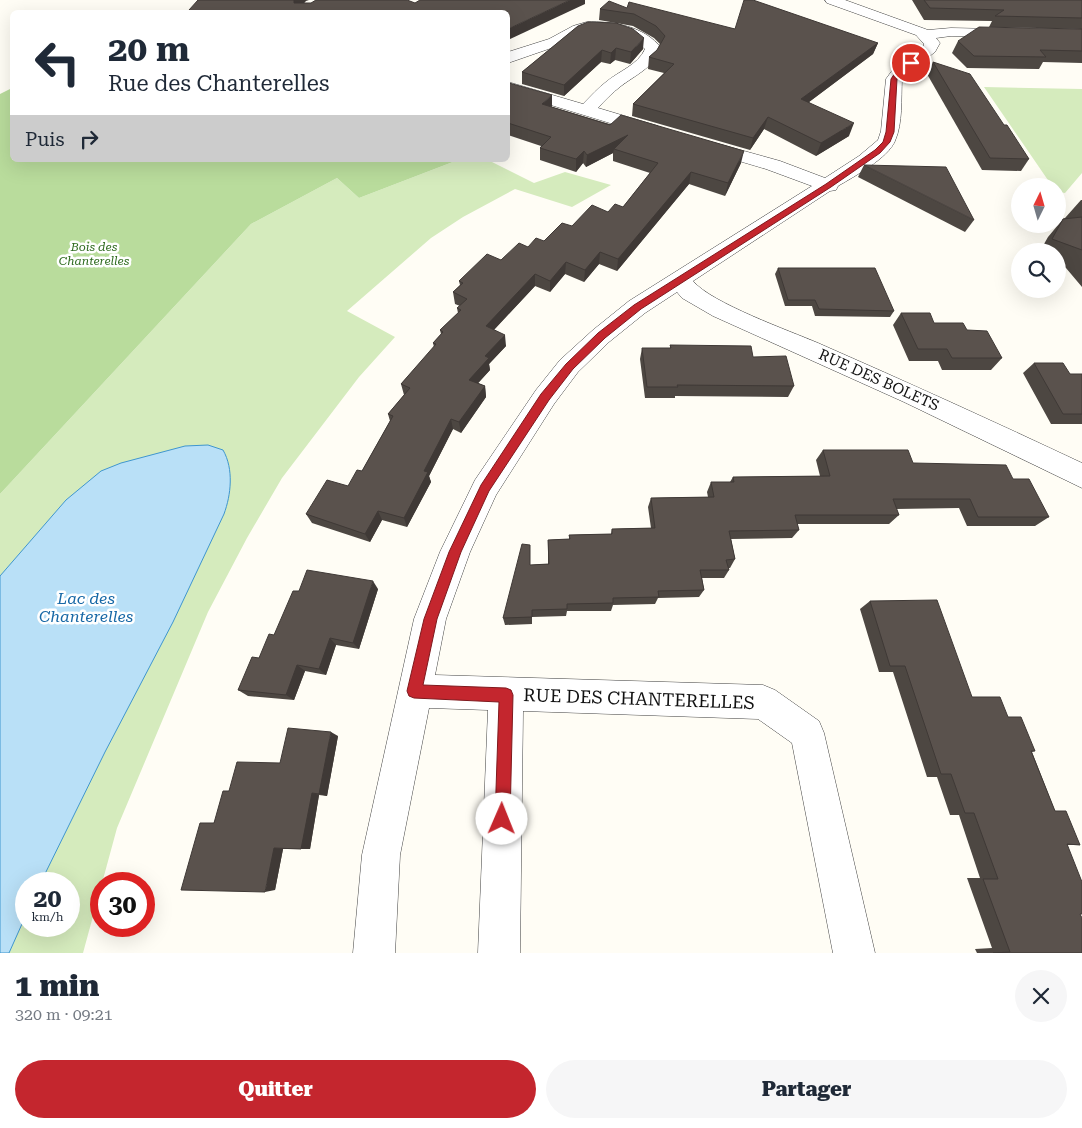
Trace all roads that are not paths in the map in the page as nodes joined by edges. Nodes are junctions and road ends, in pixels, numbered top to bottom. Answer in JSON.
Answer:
{"nodes":[{"id":1,"x":832,"y":0,"type":"edge"},
{"id":2,"x":866,"y":0,"type":"edge"},
{"id":3,"x":853,"y":8,"type":"junction"},
{"id":4,"x":914,"y":30,"type":"junction"},
{"id":5,"x":1082,"y":34,"type":"edge"},
{"id":6,"x":510,"y":57,"type":"edge"},
{"id":7,"x":510,"y":88,"type":"edge"},
{"id":8,"x":587,"y":110,"type":"junction"},
{"id":9,"x":671,"y":135,"type":"edge"},
{"id":10,"x":690,"y":141,"type":"edge"},
{"id":11,"x":829,"y":186,"type":"junction"},
{"id":12,"x":680,"y":281,"type":"junction"},
{"id":13,"x":1082,"y":476,"type":"edge"},
{"id":14,"x":414,"y":691,"type":"junction"},
{"id":15,"x":506,"y":695,"type":"junction"},
{"id":16,"x":374,"y":953,"type":"edge"},
{"id":17,"x":499,"y":953,"type":"edge"},
{"id":18,"x":854,"y":953,"type":"edge"}],
"edges":[{"from":1,"to":3,"type":"street"},
{"from":2,"to":3,"type":"street"},
{"from":3,"to":4,"type":"street"},
{"from":4,"to":5,"type":"street"},
{"from":4,"to":11,"type":"street"},
{"from":6,"to":8,"type":"street"},
{"from":7,"to":8,"type":"street"},
{"from":8,"to":9,"type":"street"},
{"from":10,"to":11,"type":"street"},
{"from":11,"to":12,"type":"street"},
{"from":12,"to":13,"type":"street","name":"RUE DES BOLETS"},
{"from":12,"to":14,"type":"street"},
{"from":14,"to":15,"type":"street","name":"RUE DES CHANTERELLES"},
{"from":14,"to":16,"type":"street"},
{"from":15,"to":17,"type":"street","name":"RUE DES CHANTERELLES"},
{"from":15,"to":18,"type":"street","name":"RUE DES CHANTERELLES"}]}
